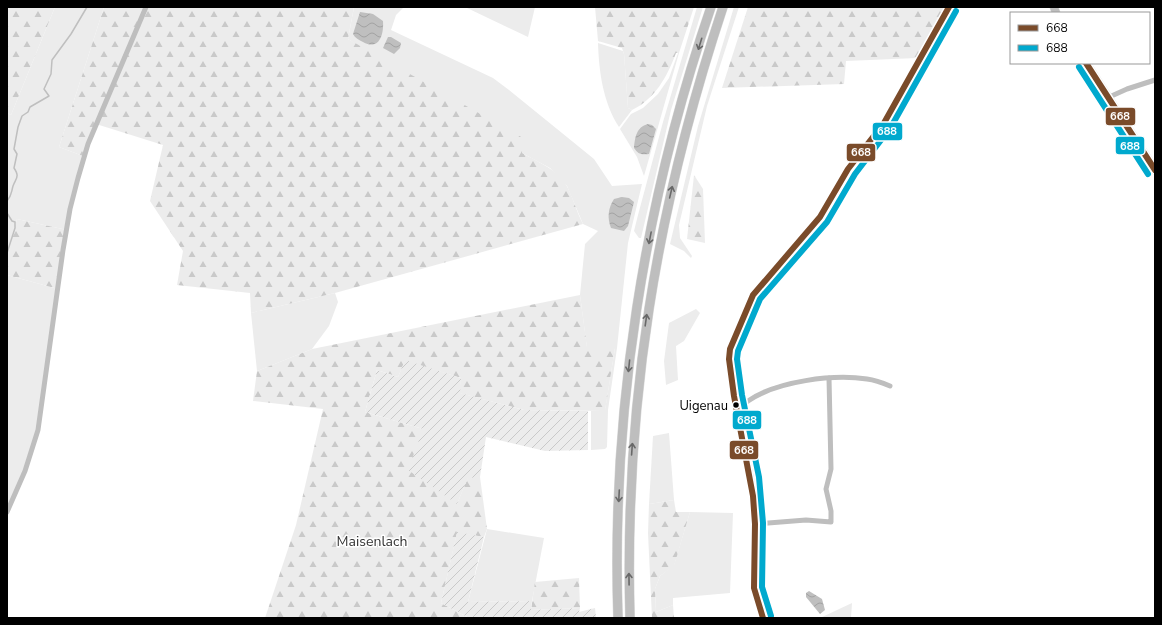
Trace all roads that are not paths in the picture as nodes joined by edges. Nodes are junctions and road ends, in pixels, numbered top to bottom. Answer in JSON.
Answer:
{"nodes":[{"id":1,"x":146,"y":7,"type":"edge"},
{"id":2,"x":712,"y":7,"type":"edge"},
{"id":3,"x":724,"y":7,"type":"edge"},
{"id":4,"x":950,"y":7,"type":"edge"},
{"id":5,"x":1087,"y":64,"type":"edge"},
{"id":6,"x":1155,"y":80,"type":"edge"},
{"id":7,"x":1107,"y":98,"type":"junction"},
{"id":8,"x":1155,"y":170,"type":"edge"},
{"id":9,"x":829,"y":378,"type":"junction"},
{"id":10,"x":890,"y":386,"type":"dead end"},
{"id":11,"x":738,"y":412,"type":"junction"},
{"id":12,"x":7,"y":512,"type":"edge"},
{"id":13,"x":755,"y":524,"type":"junction"},
{"id":14,"x":618,"y":618,"type":"edge"},
{"id":15,"x":630,"y":618,"type":"edge"},
{"id":16,"x":763,"y":618,"type":"edge"}],
"edges":[{"from":1,"to":12,"type":"street"},
{"from":2,"to":14,"type":"highway","one_way":true},
{"from":15,"to":3,"type":"highway","one_way":true},
{"from":4,"to":11,"type":"street"},
{"from":5,"to":7,"type":"main road"},
{"from":6,"to":7,"type":"street"},
{"from":7,"to":8,"type":"main road"},
{"from":9,"to":10,"type":"street"},
{"from":9,"to":11,"type":"street"},
{"from":9,"to":13,"type":"street"},
{"from":11,"to":13,"type":"street"},
{"from":13,"to":16,"type":"street"}]}
